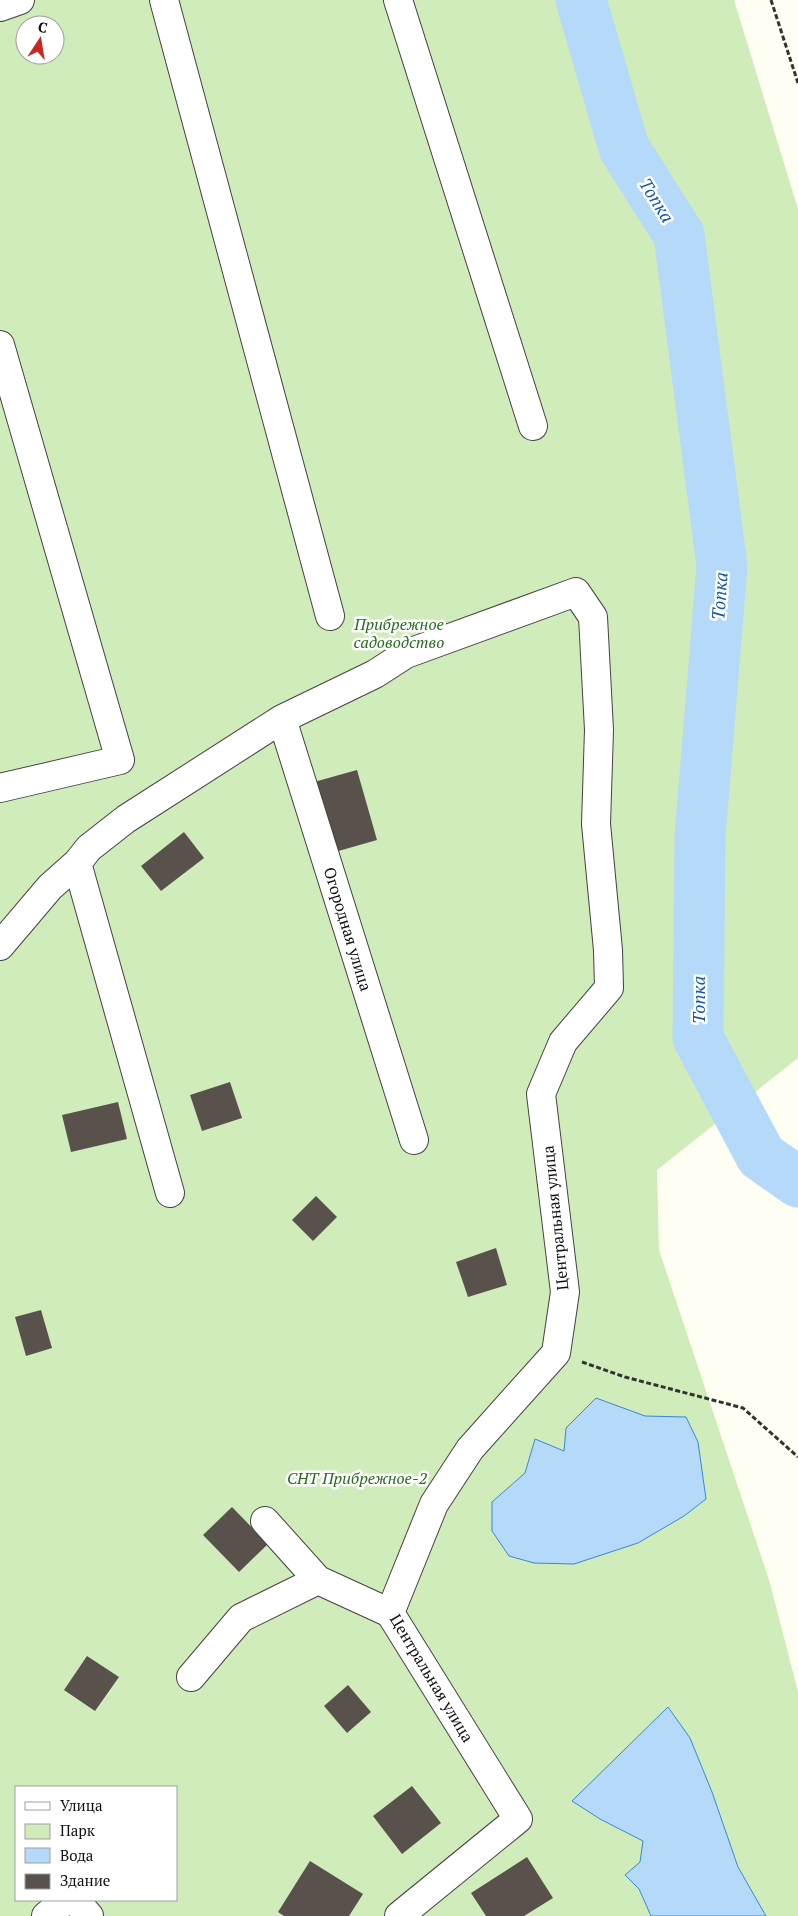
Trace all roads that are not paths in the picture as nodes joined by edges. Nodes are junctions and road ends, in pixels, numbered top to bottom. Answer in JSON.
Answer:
{"nodes":[{"id":1,"x":20,"y":0,"type":"edge"},
{"id":2,"x":164,"y":0,"type":"edge"},
{"id":3,"x":398,"y":0,"type":"edge"},
{"id":4,"x":0,"y":7,"type":"edge"},
{"id":5,"x":0,"y":345,"type":"edge"},
{"id":6,"x":533,"y":426,"type":"dead end"},
{"id":7,"x":330,"y":616,"type":"dead end"},
{"id":8,"x":282,"y":719,"type":"junction"},
{"id":9,"x":0,"y":788,"type":"edge"},
{"id":10,"x":77,"y":863,"type":"junction"},
{"id":11,"x":0,"y":946,"type":"edge"},
{"id":12,"x":414,"y":1140,"type":"dead end"},
{"id":13,"x":170,"y":1193,"type":"dead end"},
{"id":14,"x":265,"y":1521,"type":"dead end"},
{"id":15,"x":318,"y":1580,"type":"junction"},
{"id":16,"x":390,"y":1613,"type":"junction"},
{"id":17,"x":191,"y":1677,"type":"dead end"},
{"id":18,"x":65,"y":1901,"type":"edge"},
{"id":19,"x":76,"y":1901,"type":"edge"},
{"id":20,"x":46,"y":1916,"type":"edge"},
{"id":21,"x":89,"y":1916,"type":"edge"},
{"id":22,"x":399,"y":1916,"type":"edge"}],
"edges":[{"from":1,"to":4,"type":"street"},
{"from":2,"to":7,"type":"street"},
{"from":3,"to":6,"type":"street"},
{"from":5,"to":9,"type":"street"},
{"from":8,"to":10,"type":"street"},
{"from":8,"to":12,"type":"street","name":"Огородная улица"},
{"from":8,"to":16,"type":"street","name":"Центральная улица"},
{"from":10,"to":11,"type":"street"},
{"from":10,"to":13,"type":"street"},
{"from":14,"to":15,"type":"street"},
{"from":15,"to":16,"type":"street"},
{"from":15,"to":17,"type":"street"},
{"from":16,"to":22,"type":"street","name":"Центральная улица"},
{"from":18,"to":20,"type":"street"},
{"from":19,"to":21,"type":"street"}]}
